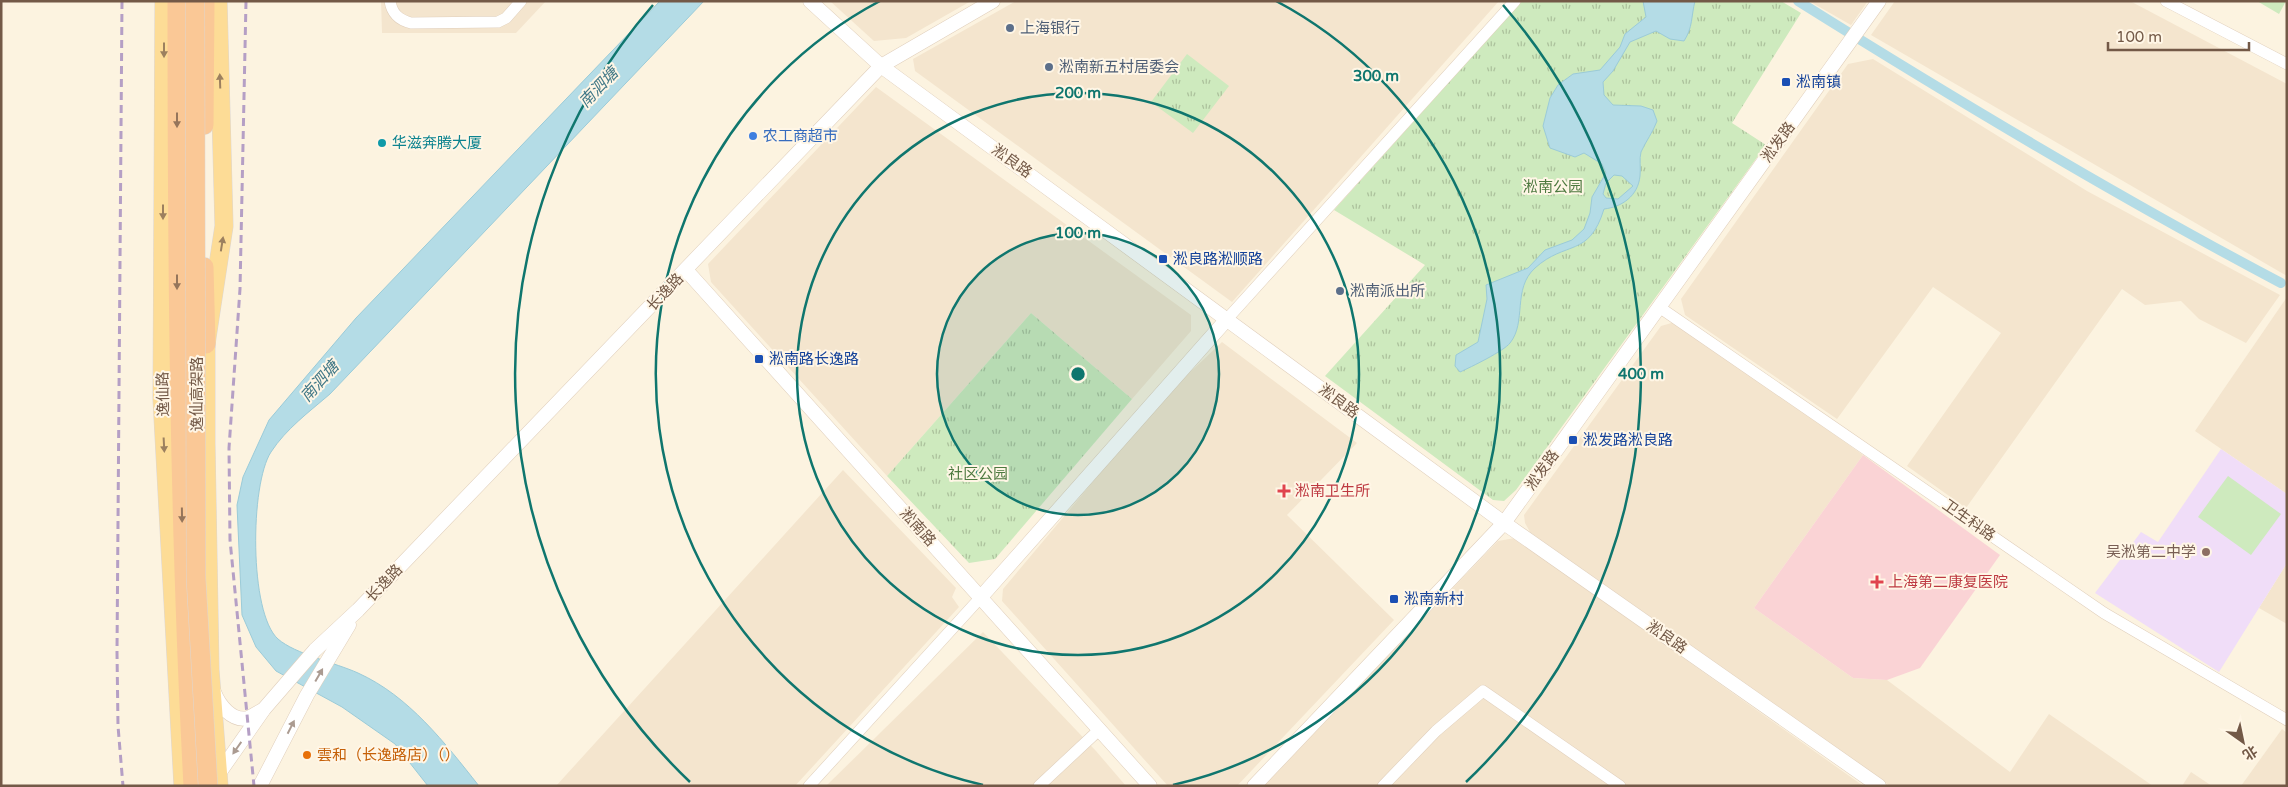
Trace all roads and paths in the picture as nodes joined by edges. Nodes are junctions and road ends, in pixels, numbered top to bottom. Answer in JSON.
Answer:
{"nodes":[{"id":1,"x":164,"y":1,"type":"edge"},
{"id":2,"x":177,"y":1,"type":"edge"},
{"id":3,"x":193,"y":1,"type":"edge"},
{"id":4,"x":205,"y":1,"type":"edge"},
{"id":5,"x":218,"y":1,"type":"edge"},
{"id":6,"x":390,"y":1,"type":"edge"},
{"id":7,"x":521,"y":1,"type":"edge"},
{"id":8,"x":810,"y":1,"type":"edge"},
{"id":9,"x":994,"y":1,"type":"edge"},
{"id":10,"x":1515,"y":1,"type":"edge"},
{"id":11,"x":1879,"y":1,"type":"edge"},
{"id":12,"x":2166,"y":1,"type":"edge"},
{"id":13,"x":2287,"y":64,"type":"edge"},
{"id":14,"x":881,"y":66,"type":"junction"},
{"id":15,"x":686,"y":270,"type":"junction"},
{"id":16,"x":1659,"y":307,"type":"junction"},
{"id":17,"x":1228,"y":318,"type":"junction"},
{"id":18,"x":206,"y":344,"type":"junction"},
{"id":19,"x":1504,"y":523,"type":"junction"},
{"id":20,"x":981,"y":597,"type":"junction"},
{"id":21,"x":358,"y":610,"type":"junction"},
{"id":22,"x":210,"y":678,"type":"junction"},
{"id":23,"x":264,"y":709,"type":"junction"},
{"id":24,"x":2287,"y":720,"type":"edge"},
{"id":25,"x":1100,"y":729,"type":"junction"},
{"id":26,"x":213,"y":783,"type":"edge"},
{"id":27,"x":1874,"y":784,"type":"edge"},
{"id":28,"x":183,"y":786,"type":"edge"},
{"id":29,"x":193,"y":786,"type":"edge"},
{"id":30,"x":260,"y":786,"type":"edge"},
{"id":31,"x":809,"y":786,"type":"edge"},
{"id":32,"x":1039,"y":786,"type":"edge"},
{"id":33,"x":1150,"y":786,"type":"edge"},
{"id":34,"x":1254,"y":786,"type":"edge"},
{"id":35,"x":1383,"y":786,"type":"edge"},
{"id":36,"x":1620,"y":786,"type":"edge"}],
"edges":[{"from":1,"to":28,"type":"main road","name":"逸仙路","one_way":true},
{"from":2,"to":29,"type":"highway","name":"逸仙高架路","one_way":true},
{"from":3,"to":18,"type":"main road"},
{"from":3,"to":26,"type":"highway","name":"逸仙高架路","bridge":true},
{"from":4,"to":18,"type":"highway"},
{"from":18,"to":5,"type":"main road","one_way":true},
{"from":6,"to":7,"type":"street"},
{"from":8,"to":14,"type":"street","name":"淞良路"},
{"from":9,"to":14,"type":"street","name":"长逸路"},
{"from":10,"to":17,"type":"street"},
{"from":11,"to":16,"type":"street","name":"淞发路"},
{"from":12,"to":13,"type":"street"},
{"from":14,"to":15,"type":"street","name":"长逸路"},
{"from":14,"to":17,"type":"street","name":"淞良路"},
{"from":15,"to":20,"type":"street","name":"淞南路"},
{"from":15,"to":21,"type":"street","name":"长逸路"},
{"from":16,"to":19,"type":"street","name":"淞发路"},
{"from":16,"to":24,"type":"street","name":"卫生科路"},
{"from":17,"to":19,"type":"street","name":"淞良路"},
{"from":17,"to":20,"type":"street"},
{"from":18,"to":22,"type":"main road"},
{"from":19,"to":27,"type":"street","name":"淞良路"},
{"from":19,"to":34,"type":"street","name":"淞发路"},
{"from":20,"to":25,"type":"street","name":"淞南路"},
{"from":20,"to":31,"type":"street"},
{"from":21,"to":23,"type":"street","name":"长逸路"},
{"from":30,"to":21,"type":"street","name":"长逸路","one_way":true},
{"from":22,"to":23,"type":"street"},
{"from":22,"to":26,"type":"main road"},
{"from":23,"to":26,"type":"street","name":"长逸路","one_way":true},
{"from":25,"to":32,"type":"street"},
{"from":25,"to":33,"type":"street","name":"淞南路"},
{"from":35,"to":36,"type":"street"}]}
